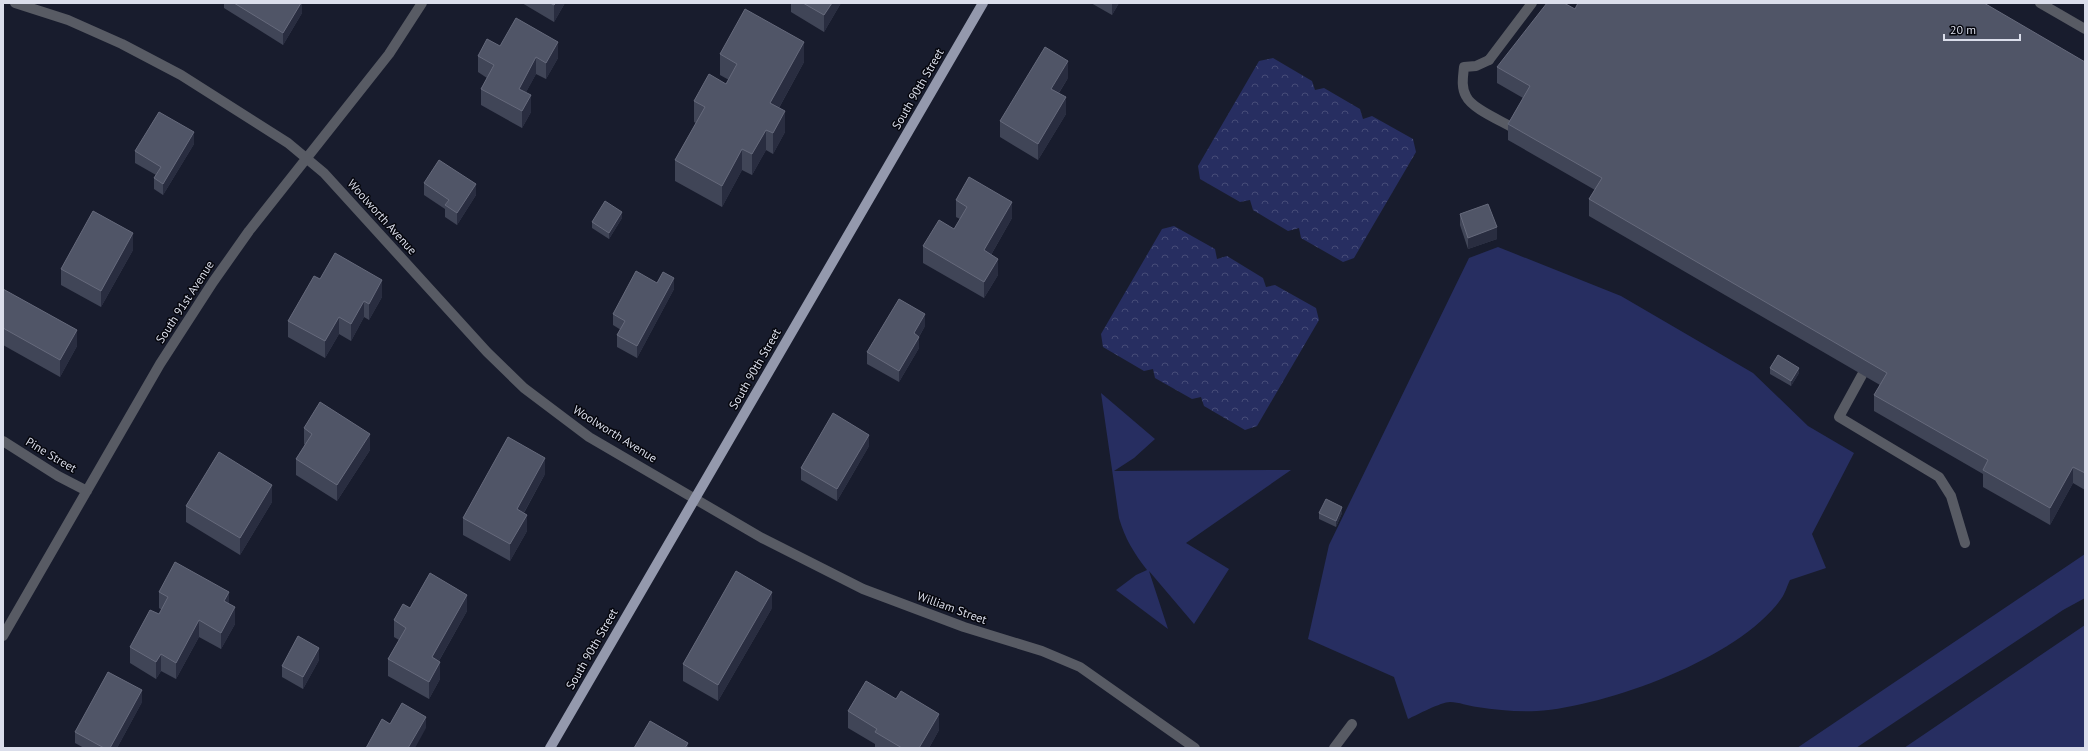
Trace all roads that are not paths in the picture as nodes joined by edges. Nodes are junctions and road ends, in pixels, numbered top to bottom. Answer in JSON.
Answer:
{"nodes":[{"id":1,"x":15,"y":3,"type":"edge"},
{"id":2,"x":422,"y":3,"type":"edge"},
{"id":3,"x":983,"y":3,"type":"edge"},
{"id":4,"x":1532,"y":3,"type":"edge"},
{"id":5,"x":2040,"y":3,"type":"edge"},
{"id":6,"x":2085,"y":29,"type":"edge"},
{"id":7,"x":1515,"y":129,"type":"edge"},
{"id":8,"x":307,"y":158,"type":"junction"},
{"id":9,"x":1862,"y":375,"type":"edge"},
{"id":10,"x":3,"y":441,"type":"edge"},
{"id":11,"x":87,"y":491,"type":"junction"},
{"id":12,"x":695,"y":499,"type":"junction"},
{"id":13,"x":1966,"y":543,"type":"dead end"},
{"id":14,"x":3,"y":636,"type":"edge"},
{"id":15,"x":1352,"y":724,"type":"dead end"},
{"id":16,"x":550,"y":748,"type":"edge"},
{"id":17,"x":1195,"y":748,"type":"edge"},
{"id":18,"x":1334,"y":748,"type":"edge"}],
"edges":[{"from":1,"to":8,"type":"street","name":"Woolworth Avenue"},
{"from":2,"to":8,"type":"street","name":"South 91st Avenue"},
{"from":3,"to":12,"type":"main road","name":"South 90th Street"},
{"from":4,"to":7,"type":"street"},
{"from":5,"to":6,"type":"street"},
{"from":8,"to":11,"type":"street","name":"South 91st Avenue"},
{"from":8,"to":12,"type":"street","name":"Woolworth Avenue"},
{"from":9,"to":13,"type":"street"},
{"from":10,"to":11,"type":"street","name":"Pine Street"},
{"from":11,"to":14,"type":"street","name":"South 91st Avenue"},
{"from":12,"to":16,"type":"main road","name":"South 90th Street"},
{"from":12,"to":17,"type":"street","name":"William Street"},
{"from":15,"to":18,"type":"street"}]}
